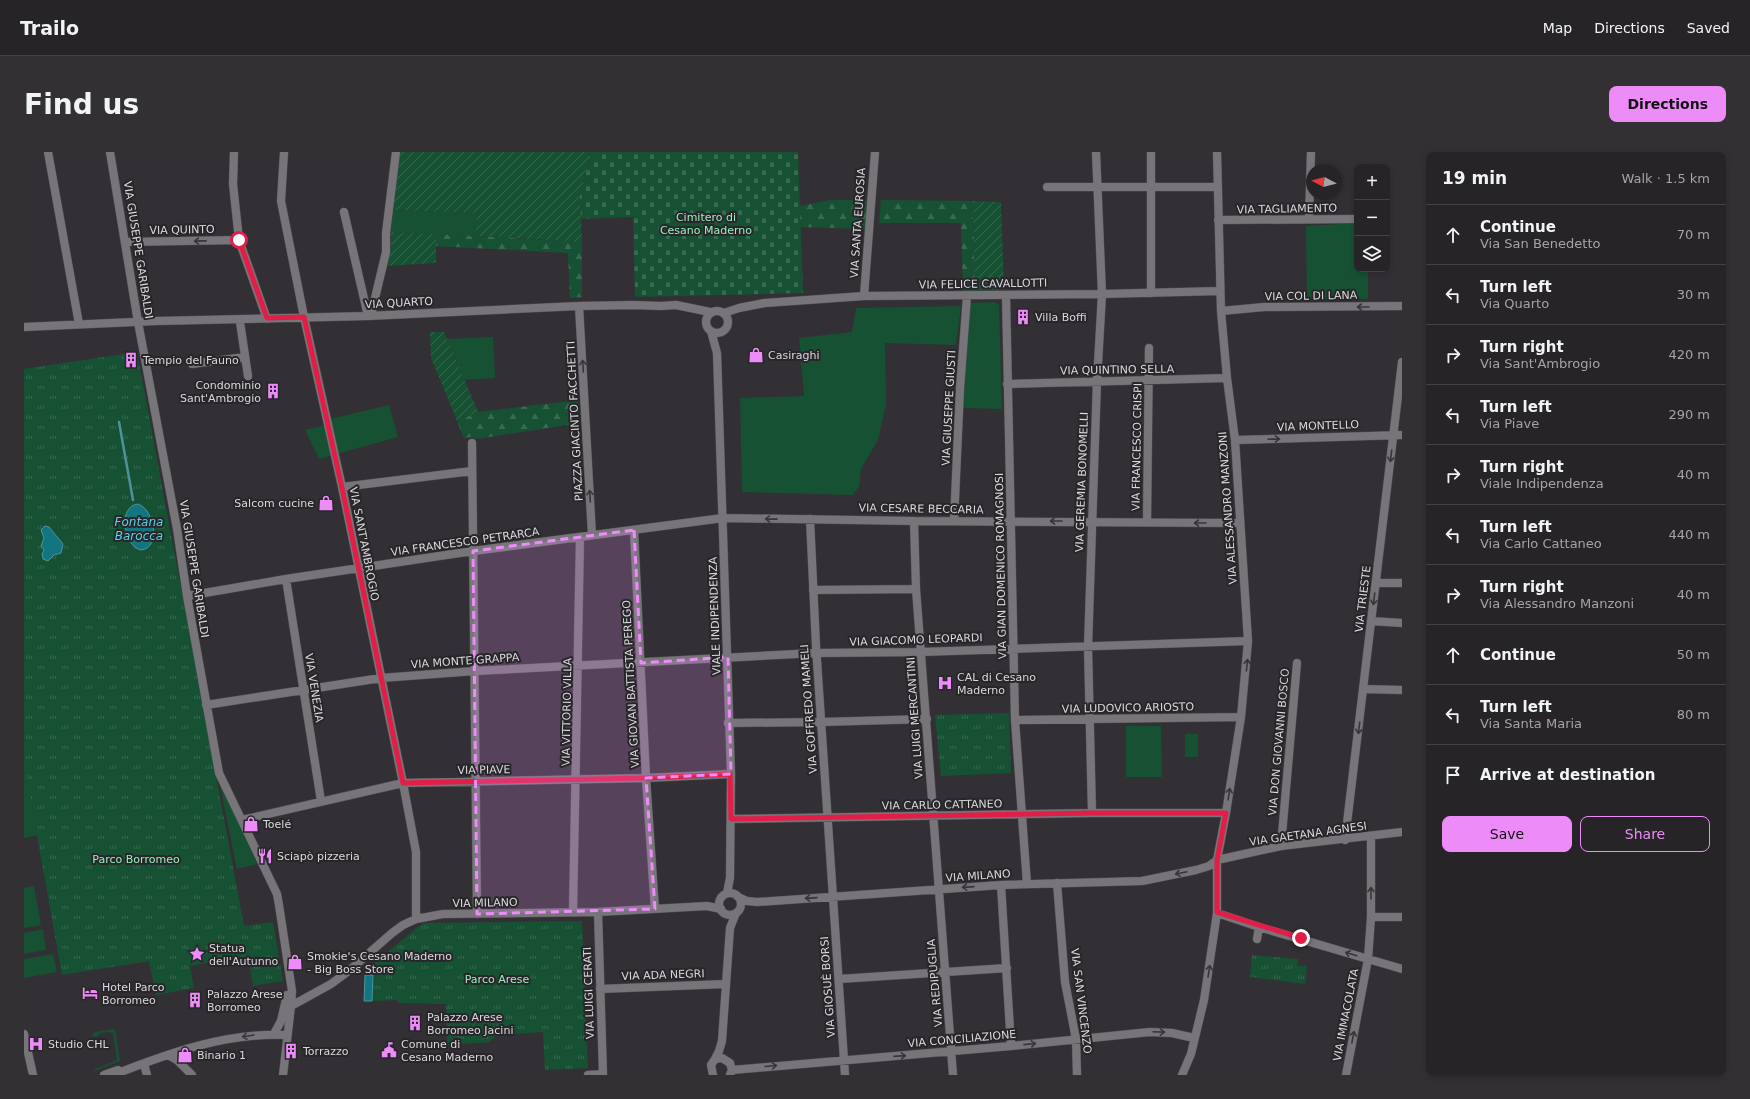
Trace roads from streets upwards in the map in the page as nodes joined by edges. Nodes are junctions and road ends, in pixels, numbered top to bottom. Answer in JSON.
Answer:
{"nodes":[{"id":1,"x":48,"y":152,"type":"edge"},
{"id":2,"x":110,"y":152,"type":"edge"},
{"id":3,"x":234,"y":152,"type":"edge"},
{"id":4,"x":284,"y":152,"type":"edge"},
{"id":5,"x":396,"y":152,"type":"edge"},
{"id":6,"x":875,"y":152,"type":"edge"},
{"id":7,"x":1096,"y":152,"type":"edge"},
{"id":8,"x":1151,"y":152,"type":"edge"},
{"id":9,"x":1217,"y":152,"type":"edge"},
{"id":10,"x":1311,"y":152,"type":"edge"},
{"id":11,"x":1098,"y":186,"type":"junction"},
{"id":12,"x":1047,"y":187,"type":"dead end"},
{"id":13,"x":1152,"y":187,"type":"junction"},
{"id":14,"x":1218,"y":187,"type":"junction"},
{"id":15,"x":344,"y":212,"type":"dead end"},
{"id":16,"x":1309,"y":219,"type":"junction"},
{"id":17,"x":1354,"y":219,"type":"edge"},
{"id":18,"x":1218,"y":220,"type":"junction"},
{"id":19,"x":239,"y":240,"type":"junction"},
{"id":20,"x":126,"y":242,"type":"junction"},
{"id":21,"x":1220,"y":291,"type":"junction"},
{"id":22,"x":1151,"y":293,"type":"junction"},
{"id":23,"x":1102,"y":294,"type":"junction"},
{"id":24,"x":1006,"y":295,"type":"junction"},
{"id":25,"x":864,"y":296,"type":"junction"},
{"id":26,"x":967,"y":296,"type":"junction"},
{"id":27,"x":579,"y":306,"type":"junction"},
{"id":28,"x":661,"y":306,"type":"junction"},
{"id":29,"x":1402,"y":306,"type":"edge"},
{"id":30,"x":747,"y":307,"type":"junction"},
{"id":31,"x":1221,"y":311,"type":"junction"},
{"id":32,"x":710,"y":312,"type":"junction"},
{"id":33,"x":724,"y":313,"type":"junction"},
{"id":34,"x":370,"y":315,"type":"junction"},
{"id":35,"x":304,"y":317,"type":"junction"},
{"id":36,"x":267,"y":318,"type":"junction"},
{"id":37,"x":138,"y":322,"type":"junction"},
{"id":38,"x":240,"y":322,"type":"dead end"},
{"id":39,"x":706,"y":322,"type":"junction"},
{"id":40,"x":79,"y":324,"type":"junction"},
{"id":41,"x":728,"y":324,"type":"junction"},
{"id":42,"x":24,"y":327,"type":"edge"},
{"id":43,"x":711,"y":331,"type":"junction"},
{"id":44,"x":722,"y":332,"type":"junction"},
{"id":45,"x":1149,"y":348,"type":"dead end"},
{"id":46,"x":717,"y":353,"type":"junction"},
{"id":47,"x":245,"y":357,"type":"junction"},
{"id":48,"x":1402,"y":362,"type":"edge"},
{"id":49,"x":192,"y":364,"type":"dead end"},
{"id":50,"x":248,"y":376,"type":"dead end"},
{"id":51,"x":1227,"y":378,"type":"junction"},
{"id":52,"x":1149,"y":380,"type":"junction"},
{"id":53,"x":1097,"y":381,"type":"junction"},
{"id":54,"x":1007,"y":384,"type":"junction"},
{"id":55,"x":1398,"y":435,"type":"edge"},
{"id":56,"x":1235,"y":440,"type":"junction"},
{"id":57,"x":472,"y":443,"type":"dead end"},
{"id":58,"x":472,"y":471,"type":"junction"},
{"id":59,"x":342,"y":488,"type":"junction"},
{"id":60,"x":723,"y":518,"type":"junction"},
{"id":61,"x":810,"y":519,"type":"junction"},
{"id":62,"x":914,"y":521,"type":"junction"},
{"id":63,"x":954,"y":521,"type":"junction"},
{"id":64,"x":1011,"y":521,"type":"junction"},
{"id":65,"x":1092,"y":521,"type":"junction"},
{"id":66,"x":1147,"y":522,"type":"junction"},
{"id":67,"x":1239,"y":523,"type":"junction"},
{"id":68,"x":634,"y":530,"type":"junction"},
{"id":69,"x":592,"y":535,"type":"junction"},
{"id":70,"x":580,"y":537,"type":"junction"},
{"id":71,"x":473,"y":551,"type":"junction"},
{"id":72,"x":358,"y":568,"type":"junction"},
{"id":73,"x":286,"y":579,"type":"junction"},
{"id":74,"x":1376,"y":583,"type":"junction"},
{"id":75,"x":1402,"y":583,"type":"edge"},
{"id":76,"x":916,"y":589,"type":"junction"},
{"id":77,"x":813,"y":590,"type":"junction"},
{"id":78,"x":187,"y":596,"type":"junction"},
{"id":79,"x":1371,"y":621,"type":"junction"},
{"id":80,"x":1402,"y":623,"type":"edge"},
{"id":81,"x":1248,"y":641,"type":"junction"},
{"id":82,"x":1088,"y":647,"type":"junction"},
{"id":83,"x":1014,"y":648,"type":"junction"},
{"id":84,"x":921,"y":652,"type":"junction"},
{"id":85,"x":816,"y":653,"type":"junction"},
{"id":86,"x":728,"y":657,"type":"junction"},
{"id":87,"x":641,"y":663,"type":"junction"},
{"id":88,"x":1297,"y":663,"type":"dead end"},
{"id":89,"x":579,"y":665,"type":"junction"},
{"id":90,"x":475,"y":671,"type":"junction"},
{"id":91,"x":381,"y":678,"type":"junction"},
{"id":92,"x":1363,"y":689,"type":"junction"},
{"id":93,"x":1402,"y":690,"type":"edge"},
{"id":94,"x":303,"y":691,"type":"junction"},
{"id":95,"x":206,"y":706,"type":"junction"},
{"id":96,"x":1241,"y":717,"type":"junction"},
{"id":97,"x":927,"y":719,"type":"junction"},
{"id":98,"x":1089,"y":719,"type":"junction"},
{"id":99,"x":1015,"y":720,"type":"junction"},
{"id":100,"x":821,"y":722,"type":"junction"},
{"id":101,"x":728,"y":723,"type":"junction"},
{"id":102,"x":730,"y":774,"type":"junction"},
{"id":103,"x":576,"y":778,"type":"junction"},
{"id":104,"x":646,"y":778,"type":"junction"},
{"id":105,"x":474,"y":781,"type":"junction"},
{"id":106,"x":403,"y":783,"type":"junction"},
{"id":107,"x":321,"y":801,"type":"junction"},
{"id":108,"x":1092,"y":813,"type":"junction"},
{"id":109,"x":1226,"y":813,"type":"junction"},
{"id":110,"x":1022,"y":814,"type":"junction"},
{"id":111,"x":932,"y":816,"type":"junction"},
{"id":112,"x":827,"y":818,"type":"junction"},
{"id":113,"x":731,"y":819,"type":"junction"},
{"id":114,"x":242,"y":820,"type":"junction"},
{"id":115,"x":1402,"y":832,"type":"edge"},
{"id":116,"x":1371,"y":836,"type":"junction"},
{"id":117,"x":1345,"y":840,"type":"junction"},
{"id":118,"x":1281,"y":846,"type":"junction"},
{"id":119,"x":1217,"y":860,"type":"junction"},
{"id":120,"x":1058,"y":883,"type":"junction"},
{"id":121,"x":1026,"y":884,"type":"junction"},
{"id":122,"x":1001,"y":885,"type":"junction"},
{"id":123,"x":938,"y":890,"type":"junction"},
{"id":124,"x":730,"y":896,"type":"junction"},
{"id":125,"x":832,"y":897,"type":"junction"},
{"id":126,"x":707,"y":906,"type":"junction"},
{"id":127,"x":655,"y":909,"type":"junction"},
{"id":128,"x":723,"y":911,"type":"junction"},
{"id":129,"x":573,"y":912,"type":"junction"},
{"id":130,"x":598,"y":912,"type":"junction"},
{"id":131,"x":1217,"y":912,"type":"junction"},
{"id":132,"x":736,"y":913,"type":"junction"},
{"id":133,"x":477,"y":914,"type":"junction"},
{"id":134,"x":1402,"y":916,"type":"edge"},
{"id":135,"x":1371,"y":917,"type":"junction"},
{"id":136,"x":416,"y":918,"type":"junction"},
{"id":137,"x":1259,"y":927,"type":"junction"},
{"id":138,"x":730,"y":928,"type":"junction"},
{"id":139,"x":1257,"y":939,"type":"dead end"},
{"id":140,"x":1368,"y":960,"type":"junction"},
{"id":141,"x":1006,"y":968,"type":"junction"},
{"id":142,"x":1402,"y":969,"type":"edge"},
{"id":143,"x":945,"y":973,"type":"junction"},
{"id":144,"x":289,"y":978,"type":"junction"},
{"id":145,"x":839,"y":979,"type":"junction"},
{"id":146,"x":726,"y":984,"type":"junction"},
{"id":147,"x":600,"y":988,"type":"junction"},
{"id":148,"x":291,"y":1006,"type":"junction"},
{"id":149,"x":24,"y":1034,"type":"edge"},
{"id":150,"x":274,"y":1034,"type":"junction"},
{"id":151,"x":287,"y":1035,"type":"junction"},
{"id":152,"x":1194,"y":1038,"type":"junction"},
{"id":153,"x":1076,"y":1039,"type":"junction"},
{"id":154,"x":722,"y":1041,"type":"junction"},
{"id":155,"x":1011,"y":1046,"type":"junction"},
{"id":156,"x":178,"y":1051,"type":"junction"},
{"id":157,"x":952,"y":1051,"type":"junction"},
{"id":158,"x":168,"y":1055,"type":"junction"},
{"id":159,"x":844,"y":1059,"type":"junction"},
{"id":160,"x":715,"y":1060,"type":"junction"},
{"id":161,"x":728,"y":1060,"type":"junction"},
{"id":162,"x":178,"y":1061,"type":"junction"},
{"id":163,"x":144,"y":1064,"type":"junction"},
{"id":164,"x":125,"y":1070,"type":"junction"},
{"id":165,"x":731,"y":1072,"type":"edge"},
{"id":166,"x":33,"y":1075,"type":"edge"},
{"id":167,"x":104,"y":1075,"type":"edge"},
{"id":168,"x":113,"y":1075,"type":"edge"},
{"id":169,"x":147,"y":1075,"type":"edge"},
{"id":170,"x":192,"y":1075,"type":"edge"},
{"id":171,"x":283,"y":1075,"type":"edge"},
{"id":172,"x":588,"y":1075,"type":"edge"},
{"id":173,"x":713,"y":1075,"type":"edge"},
{"id":174,"x":845,"y":1075,"type":"edge"},
{"id":175,"x":953,"y":1075,"type":"edge"},
{"id":176,"x":1077,"y":1075,"type":"edge"},
{"id":177,"x":1182,"y":1075,"type":"edge"},
{"id":178,"x":1346,"y":1075,"type":"edge"}],
"edges":[{"from":1,"to":40,"type":"street"},
{"from":2,"to":20,"type":"street","name":"VIA GIUSEPPE GARIBALDI"},
{"from":3,"to":19,"type":"street"},
{"from":4,"to":35,"type":"street","name":"VIA SANT'AMBROGIO"},
{"from":5,"to":34,"type":"street"},
{"from":6,"to":25,"type":"street","name":"VIA SANTA EUROSIA"},
{"from":7,"to":11,"type":"street","name":"VIA GEREMIA BONOMELLI"},
{"from":8,"to":13,"type":"street"},
{"from":9,"to":14,"type":"street","name":"VIA ALESSANDRO MANZONI"},
{"from":10,"to":16,"type":"street"},
{"from":11,"to":12,"type":"street"},
{"from":11,"to":13,"type":"street"},
{"from":11,"to":23,"type":"street","name":"VIA GEREMIA BONOMELLI"},
{"from":13,"to":14,"type":"street"},
{"from":13,"to":22,"type":"street"},
{"from":14,"to":18,"type":"street","name":"VIA ALESSANDRO MANZONI"},
{"from":15,"to":34,"type":"street"},
{"from":16,"to":17,"type":"street","name":"VIA TAGLIAMENTO"},
{"from":16,"to":18,"type":"street","name":"VIA TAGLIAMENTO"},
{"from":18,"to":21,"type":"street","name":"VIA ALESSANDRO MANZONI"},
{"from":19,"to":20,"type":"street","name":"VIA QUINTO","one_way":true},
{"from":19,"to":36,"type":"street"},
{"from":20,"to":37,"type":"street","name":"VIA GIUSEPPE GARIBALDI"},
{"from":21,"to":22,"type":"street","name":"VIA FELICE CAVALLOTTI"},
{"from":21,"to":31,"type":"street","name":"VIA ALESSANDRO MANZONI"},
{"from":22,"to":23,"type":"street","name":"VIA FELICE CAVALLOTTI"},
{"from":23,"to":24,"type":"street","name":"VIA FELICE CAVALLOTTI"},
{"from":23,"to":53,"type":"street","name":"VIA GEREMIA BONOMELLI"},
{"from":24,"to":26,"type":"street","name":"VIA FELICE CAVALLOTTI"},
{"from":24,"to":54,"type":"street","name":"VIA GIAN DOMENICO ROMAGNOSI"},
{"from":25,"to":26,"type":"street","name":"VIA FELICE CAVALLOTTI"},
{"from":25,"to":30,"type":"street","name":"VIA FELICE CAVALLOTTI"},
{"from":26,"to":63,"type":"street","name":"VIA GIUSEPPE GIUSTI"},
{"from":27,"to":28,"type":"street","name":"VIA QUARTO"},
{"from":27,"to":34,"type":"street","name":"VIA QUARTO"},
{"from":69,"to":27,"type":"street","name":"PIAZZA GIACINTO FACCHETTI","one_way":true},
{"from":28,"to":32,"type":"street","name":"VIA QUARTO"},
{"from":28,"to":39,"type":"street","name":"VIA QUARTO"},
{"from":29,"to":31,"type":"street","name":"VIA COL DI LANA","one_way":true},
{"from":30,"to":33,"type":"street","name":"VIA FELICE CAVALLOTTI"},
{"from":30,"to":41,"type":"street","name":"VIA FELICE CAVALLOTTI"},
{"from":31,"to":51,"type":"street","name":"VIA ALESSANDRO MANZONI"},
{"from":32,"to":33,"type":"street"},
{"from":32,"to":39,"type":"street"},
{"from":33,"to":41,"type":"street"},
{"from":34,"to":35,"type":"street","name":"VIA QUARTO"},
{"from":35,"to":36,"type":"street","name":"VIA QUARTO"},
{"from":35,"to":59,"type":"street","name":"VIA SANT'AMBROGIO"},
{"from":36,"to":37,"type":"street","name":"VIA QUARTO"},
{"from":37,"to":40,"type":"street","name":"VIA QUARTO"},
{"from":37,"to":78,"type":"street","name":"VIA GIUSEPPE GARIBALDI"},
{"from":38,"to":47,"type":"street"},
{"from":39,"to":43,"type":"street"},
{"from":40,"to":42,"type":"street","name":"VIA QUARTO"},
{"from":41,"to":44,"type":"street"},
{"from":43,"to":44,"type":"street"},
{"from":43,"to":46,"type":"street","name":"VIALE INDIPENDENZA"},
{"from":44,"to":46,"type":"street","name":"VIALE INDIPENDENZA"},
{"from":45,"to":52,"type":"street","name":"VIA FRANCESCO CRISPI"},
{"from":46,"to":60,"type":"street","name":"VIALE INDIPENDENZA"},
{"from":47,"to":49,"type":"street"},
{"from":47,"to":50,"type":"street"},
{"from":48,"to":55,"type":"street","name":"VIA TRIESTE"},
{"from":51,"to":52,"type":"street","name":"VIA QUINTINO SELLA"},
{"from":51,"to":56,"type":"street","name":"VIA ALESSANDRO MANZONI"},
{"from":52,"to":53,"type":"street","name":"VIA QUINTINO SELLA"},
{"from":52,"to":66,"type":"street","name":"VIA FRANCESCO CRISPI"},
{"from":53,"to":54,"type":"street","name":"VIA QUINTINO SELLA"},
{"from":53,"to":65,"type":"street","name":"VIA GEREMIA BONOMELLI"},
{"from":54,"to":64,"type":"street","name":"VIA GIAN DOMENICO ROMAGNOSI"},
{"from":56,"to":55,"type":"street","name":"VIA MONTELLO","one_way":true},
{"from":55,"to":74,"type":"street","name":"VIA TRIESTE","one_way":true},
{"from":56,"to":67,"type":"street","name":"VIA ALESSANDRO MANZONI"},
{"from":57,"to":58,"type":"street"},
{"from":58,"to":59,"type":"street"},
{"from":58,"to":71,"type":"street"},
{"from":59,"to":72,"type":"street","name":"VIA SANT'AMBROGIO"},
{"from":61,"to":60,"type":"street","name":"VIA CESARE BECCARIA","one_way":true},
{"from":60,"to":68,"type":"street","name":"VIA FRANCESCO PETRARCA"},
{"from":60,"to":86,"type":"street","name":"VIALE INDIPENDENZA"},
{"from":61,"to":62,"type":"street","name":"VIA CESARE BECCARIA"},
{"from":61,"to":77,"type":"street","name":"VIA GOFFREDO MAMELI"},
{"from":62,"to":63,"type":"street","name":"VIA CESARE BECCARIA"},
{"from":62,"to":76,"type":"street","name":"VIA LUIGI MERCANTINI"},
{"from":63,"to":64,"type":"street","name":"VIA CESARE BECCARIA"},
{"from":65,"to":64,"type":"street","name":"VIA CESARE BECCARIA","one_way":true},
{"from":64,"to":83,"type":"street","name":"VIA GIAN DOMENICO ROMAGNOSI"},
{"from":65,"to":66,"type":"street","name":"VIA CESARE BECCARIA"},
{"from":65,"to":82,"type":"street","name":"VIA GEREMIA BONOMELLI"},
{"from":67,"to":66,"type":"street","name":"VIA CESARE BECCARIA","one_way":true},
{"from":67,"to":81,"type":"street","name":"VIA ALESSANDRO MANZONI"},
{"from":68,"to":69,"type":"street","name":"VIA FRANCESCO PETRARCA"},
{"from":68,"to":87,"type":"street","name":"VIA GIOVAN BATTISTA PEREGO"},
{"from":69,"to":70,"type":"street","name":"VIA FRANCESCO PETRARCA"},
{"from":70,"to":71,"type":"street","name":"VIA FRANCESCO PETRARCA"},
{"from":70,"to":89,"type":"street","name":"VIA VITTORIO VILLA"},
{"from":71,"to":72,"type":"street","name":"VIA FRANCESCO PETRARCA"},
{"from":71,"to":90,"type":"street"},
{"from":72,"to":73,"type":"street","name":"VIA FRANCESCO PETRARCA"},
{"from":72,"to":91,"type":"street","name":"VIA SANT'AMBROGIO"},
{"from":73,"to":78,"type":"street","name":"VIA FRANCESCO PETRARCA"},
{"from":73,"to":94,"type":"street","name":"VIA VENEZIA"},
{"from":74,"to":75,"type":"street"},
{"from":74,"to":79,"type":"street","name":"VIA TRIESTE","one_way":true},
{"from":76,"to":77,"type":"street"},
{"from":76,"to":84,"type":"street","name":"VIA LUIGI MERCANTINI"},
{"from":77,"to":85,"type":"street","name":"VIA GOFFREDO MAMELI"},
{"from":78,"to":95,"type":"street","name":"VIA GIUSEPPE GARIBALDI"},
{"from":79,"to":80,"type":"street"},
{"from":79,"to":92,"type":"street","name":"VIA TRIESTE"},
{"from":81,"to":82,"type":"street","name":"VIA GIACOMO LEOPARDI"},
{"from":96,"to":81,"type":"street","name":"VIA ALESSANDRO MANZONI","one_way":true},
{"from":82,"to":83,"type":"street","name":"VIA GIACOMO LEOPARDI"},
{"from":82,"to":98,"type":"street","name":"VIA GEREMIA BONOMELLI"},
{"from":83,"to":84,"type":"street","name":"VIA GIACOMO LEOPARDI"},
{"from":83,"to":99,"type":"street","name":"VIA GIAN DOMENICO ROMAGNOSI"},
{"from":84,"to":85,"type":"street","name":"VIA GIACOMO LEOPARDI"},
{"from":84,"to":97,"type":"street","name":"VIA LUIGI MERCANTINI"},
{"from":85,"to":86,"type":"street","name":"VIA GIACOMO LEOPARDI"},
{"from":85,"to":100,"type":"street","name":"VIA GOFFREDO MAMELI"},
{"from":86,"to":87,"type":"street","name":"VIA MONTE GRAPPA"},
{"from":86,"to":101,"type":"street","name":"VIALE INDIPENDENZA"},
{"from":87,"to":89,"type":"street","name":"VIA MONTE GRAPPA"},
{"from":87,"to":104,"type":"street","name":"VIA GIOVAN BATTISTA PEREGO"},
{"from":88,"to":118,"type":"street","name":"VIA DON GIOVANNI BOSCO"},
{"from":89,"to":90,"type":"street","name":"VIA MONTE GRAPPA"},
{"from":89,"to":103,"type":"street","name":"VIA VITTORIO VILLA"},
{"from":90,"to":91,"type":"street","name":"VIA MONTE GRAPPA"},
{"from":90,"to":105,"type":"street"},
{"from":91,"to":94,"type":"street","name":"VIA MONTE GRAPPA"},
{"from":91,"to":106,"type":"street","name":"VIA SANT'AMBROGIO"},
{"from":92,"to":93,"type":"street"},
{"from":92,"to":117,"type":"street","name":"VIA TRIESTE","one_way":true},
{"from":94,"to":95,"type":"street","name":"VIA MONTE GRAPPA"},
{"from":94,"to":107,"type":"street","name":"VIA VENEZIA"},
{"from":95,"to":114,"type":"street","name":"VIA GIUSEPPE GARIBALDI"},
{"from":96,"to":98,"type":"street","name":"VIA LUDOVICO ARIOSTO"},
{"from":109,"to":96,"type":"street","name":"VIA ALESSANDRO MANZONI","one_way":true},
{"from":97,"to":100,"type":"street"},
{"from":97,"to":111,"type":"street","name":"VIA LUIGI MERCANTINI"},
{"from":98,"to":99,"type":"street","name":"VIA LUDOVICO ARIOSTO"},
{"from":98,"to":108,"type":"street","name":"VIA GEREMIA BONOMELLI"},
{"from":99,"to":110,"type":"street","name":"VIA GIAN DOMENICO ROMAGNOSI"},
{"from":100,"to":101,"type":"street"},
{"from":100,"to":112,"type":"street","name":"VIA GOFFREDO MAMELI"},
{"from":101,"to":102,"type":"street","name":"VIALE INDIPENDENZA"},
{"from":102,"to":104,"type":"street","name":"VIA PIAVE"},
{"from":102,"to":113,"type":"street","name":"VIALE INDIPENDENZA"},
{"from":103,"to":104,"type":"street","name":"VIA PIAVE"},
{"from":103,"to":105,"type":"street","name":"VIA PIAVE"},
{"from":103,"to":129,"type":"street","name":"VIA VITTORIO VILLA"},
{"from":104,"to":127,"type":"street","name":"VIA GIOVAN BATTISTA PEREGO"},
{"from":105,"to":106,"type":"street","name":"VIA PIAVE"},
{"from":105,"to":133,"type":"street"},
{"from":106,"to":107,"type":"street","name":"VIA PIAVE"},
{"from":106,"to":136,"type":"street","name":"VIA SANT'AMBROGIO"},
{"from":107,"to":114,"type":"street","name":"VIA PIAVE"},
{"from":108,"to":109,"type":"street","name":"VIA CARLO CATTANEO"},
{"from":108,"to":110,"type":"street","name":"VIA CARLO CATTANEO"},
{"from":109,"to":119,"type":"street","name":"VIA ALESSANDRO MANZONI"},
{"from":110,"to":111,"type":"street","name":"VIA CARLO CATTANEO"},
{"from":110,"to":121,"type":"street","name":"VIA GIAN DOMENICO ROMAGNOSI"},
{"from":111,"to":112,"type":"street","name":"VIA CARLO CATTANEO"},
{"from":111,"to":123,"type":"street","name":"VIA LUIGI MERCANTINI"},
{"from":112,"to":113,"type":"street","name":"VIA CARLO CATTANEO"},
{"from":112,"to":125,"type":"street","name":"VIA GOFFREDO MAMELI"},
{"from":113,"to":124,"type":"street","name":"VIALE INDIPENDENZA"},
{"from":114,"to":144,"type":"street","name":"VIA GIUSEPPE GARIBALDI"},
{"from":115,"to":116,"type":"street","name":"VIA GAETANA AGNESI"},
{"from":116,"to":117,"type":"street","name":"VIA GAETANA AGNESI"},
{"from":135,"to":116,"type":"street","name":"VIA IMMACOLATA","one_way":true},
{"from":117,"to":118,"type":"street","name":"VIA GAETANA AGNESI"},
{"from":118,"to":119,"type":"street","name":"VIA GAETANA AGNESI"},
{"from":119,"to":120,"type":"street","name":"VIA MILANO","one_way":true},
{"from":119,"to":131,"type":"street","name":"VIA ALESSANDRO MANZONI"},
{"from":120,"to":121,"type":"street","name":"VIA MILANO"},
{"from":120,"to":153,"type":"street","name":"VIA SAN VINCENZO"},
{"from":121,"to":122,"type":"street","name":"VIA MILANO"},
{"from":122,"to":123,"type":"street","name":"VIA MILANO","one_way":true},
{"from":122,"to":141,"type":"street"},
{"from":123,"to":125,"type":"street","name":"VIA MILANO"},
{"from":123,"to":143,"type":"street","name":"VIA REDIPUGLIA"},
{"from":125,"to":124,"type":"street","name":"VIA MILANO","one_way":true},
{"from":124,"to":126,"type":"street","name":"VIA MILANO"},
{"from":124,"to":128,"type":"street"},
{"from":124,"to":132,"type":"street"},
{"from":125,"to":145,"type":"street","name":"VIA GIOSUÈ BORSI"},
{"from":126,"to":127,"type":"street","name":"VIA MILANO"},
{"from":126,"to":128,"type":"street","name":"VIA MILANO"},
{"from":127,"to":130,"type":"street","name":"VIA MILANO"},
{"from":128,"to":132,"type":"street","name":"VIA MILANO"},
{"from":128,"to":138,"type":"street"},
{"from":129,"to":130,"type":"street","name":"VIA MILANO"},
{"from":129,"to":133,"type":"street","name":"VIA MILANO"},
{"from":130,"to":147,"type":"street","name":"VIA LUIGI CERATI"},
{"from":131,"to":137,"type":"street"},
{"from":152,"to":131,"type":"street","name":"VIA ALESSANDRO MANZONI","one_way":true},
{"from":132,"to":138,"type":"street"},
{"from":133,"to":136,"type":"street","name":"VIA MILANO"},
{"from":134,"to":135,"type":"street"},
{"from":135,"to":140,"type":"street","name":"VIA IMMACOLATA"},
{"from":136,"to":148,"type":"street","name":"VIA MILANO"},
{"from":137,"to":139,"type":"street"},
{"from":140,"to":137,"type":"street","one_way":true},
{"from":138,"to":146,"type":"street"},
{"from":140,"to":142,"type":"street"},
{"from":178,"to":140,"type":"street","name":"VIA IMMACOLATA","one_way":true},
{"from":141,"to":143,"type":"street"},
{"from":141,"to":155,"type":"street"},
{"from":143,"to":145,"type":"street"},
{"from":143,"to":157,"type":"street","name":"VIA REDIPUGLIA"},
{"from":144,"to":148,"type":"street","name":"VIA GIUSEPPE GARIBALDI"},
{"from":144,"to":150,"type":"street","name":"VIA GIUSEPPE GARIBALDI"},
{"from":145,"to":159,"type":"street","name":"VIA GIOSUÈ BORSI"},
{"from":146,"to":147,"type":"street","name":"VIA ADA NEGRI"},
{"from":146,"to":154,"type":"street"},
{"from":147,"to":172,"type":"street","name":"VIA LUIGI CERATI"},
{"from":148,"to":151,"type":"street","name":"VIA GIUSEPPE GARIBALDI"},
{"from":149,"to":166,"type":"street"},
{"from":150,"to":151,"type":"street"},
{"from":150,"to":156,"type":"street","one_way":true},
{"from":151,"to":171,"type":"street","name":"VIA GIUSEPPE GARIBALDI"},
{"from":153,"to":152,"type":"street","name":"VIA CONCILIAZIONE","one_way":true},
{"from":152,"to":177,"type":"street","name":"VIA ALESSANDRO MANZONI"},
{"from":155,"to":153,"type":"street","name":"VIA CONCILIAZIONE","one_way":true},
{"from":153,"to":176,"type":"street","name":"VIA SAN VINCENZO"},
{"from":154,"to":160,"type":"street"},
{"from":154,"to":161,"type":"street"},
{"from":155,"to":157,"type":"street","name":"VIA CONCILIAZIONE"},
{"from":156,"to":158,"type":"street"},
{"from":156,"to":162,"type":"street"},
{"from":159,"to":157,"type":"street","name":"VIA CONCILIAZIONE","one_way":true},
{"from":157,"to":175,"type":"street","name":"VIA REDIPUGLIA"},
{"from":158,"to":162,"type":"street"},
{"from":158,"to":163,"type":"street"},
{"from":165,"to":159,"type":"street","name":"VIA CONCILIAZIONE","one_way":true},
{"from":159,"to":174,"type":"street","name":"VIA GIOSUÈ BORSI"},
{"from":160,"to":161,"type":"street"},
{"from":160,"to":173,"type":"street"},
{"from":161,"to":165,"type":"street"},
{"from":162,"to":170,"type":"street"},
{"from":163,"to":164,"type":"street"},
{"from":163,"to":169,"type":"street"},
{"from":164,"to":167,"type":"street"},
{"from":164,"to":168,"type":"street"}]}
